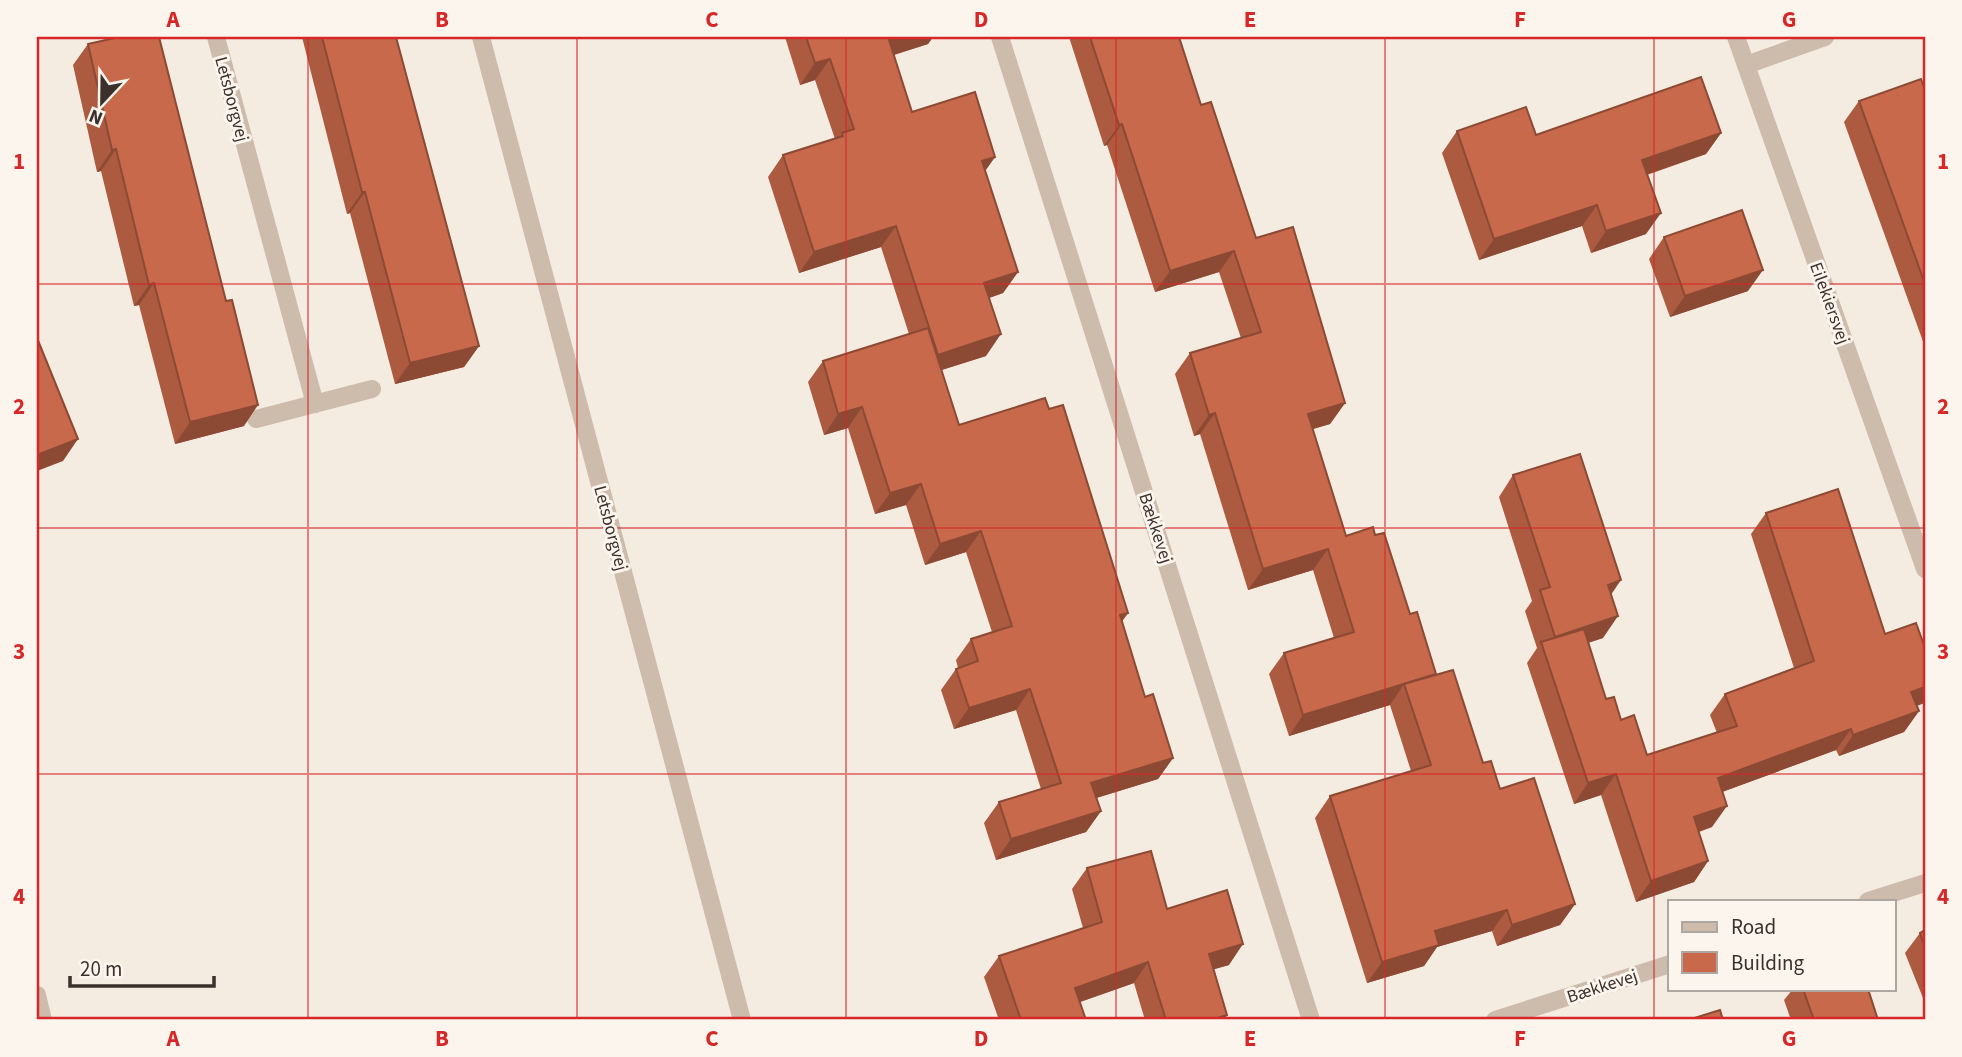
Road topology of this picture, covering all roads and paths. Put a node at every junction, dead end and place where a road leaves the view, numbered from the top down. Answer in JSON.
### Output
{"nodes":[{"id":1,"x":216,"y":37,"type":"edge"},
{"id":2,"x":481,"y":37,"type":"edge"},
{"id":3,"x":1000,"y":37,"type":"edge"},
{"id":4,"x":1736,"y":37,"type":"edge"},
{"id":5,"x":1825,"y":37,"type":"edge"},
{"id":6,"x":1746,"y":65,"type":"junction"},
{"id":7,"x":372,"y":389,"type":"dead end"},
{"id":8,"x":315,"y":404,"type":"junction"},
{"id":9,"x":256,"y":419,"type":"edge"},
{"id":10,"x":1925,"y":569,"type":"edge"},
{"id":11,"x":1925,"y":883,"type":"edge"},
{"id":12,"x":1871,"y":900,"type":"edge"},
{"id":13,"x":1668,"y":965,"type":"edge"},
{"id":14,"x":37,"y":995,"type":"edge"},
{"id":15,"x":43,"y":1020,"type":"edge"},
{"id":16,"x":742,"y":1020,"type":"edge"},
{"id":17,"x":1311,"y":1020,"type":"edge"},
{"id":18,"x":1495,"y":1020,"type":"edge"}],
"edges":[{"from":1,"to":8,"type":"street","name":"Letsborgvej"},
{"from":2,"to":16,"type":"street","name":"Letsborgvej"},
{"from":3,"to":17,"type":"street","name":"Bækkevej"},
{"from":4,"to":6,"type":"street","name":"Eilekiersvej"},
{"from":5,"to":6,"type":"street"},
{"from":6,"to":10,"type":"street","name":"Eilekiersvej"},
{"from":7,"to":8,"type":"street"},
{"from":8,"to":9,"type":"street"},
{"from":11,"to":12,"type":"street"},
{"from":13,"to":18,"type":"street","name":"Bækkevej"},
{"from":14,"to":15,"type":"street"}]}
